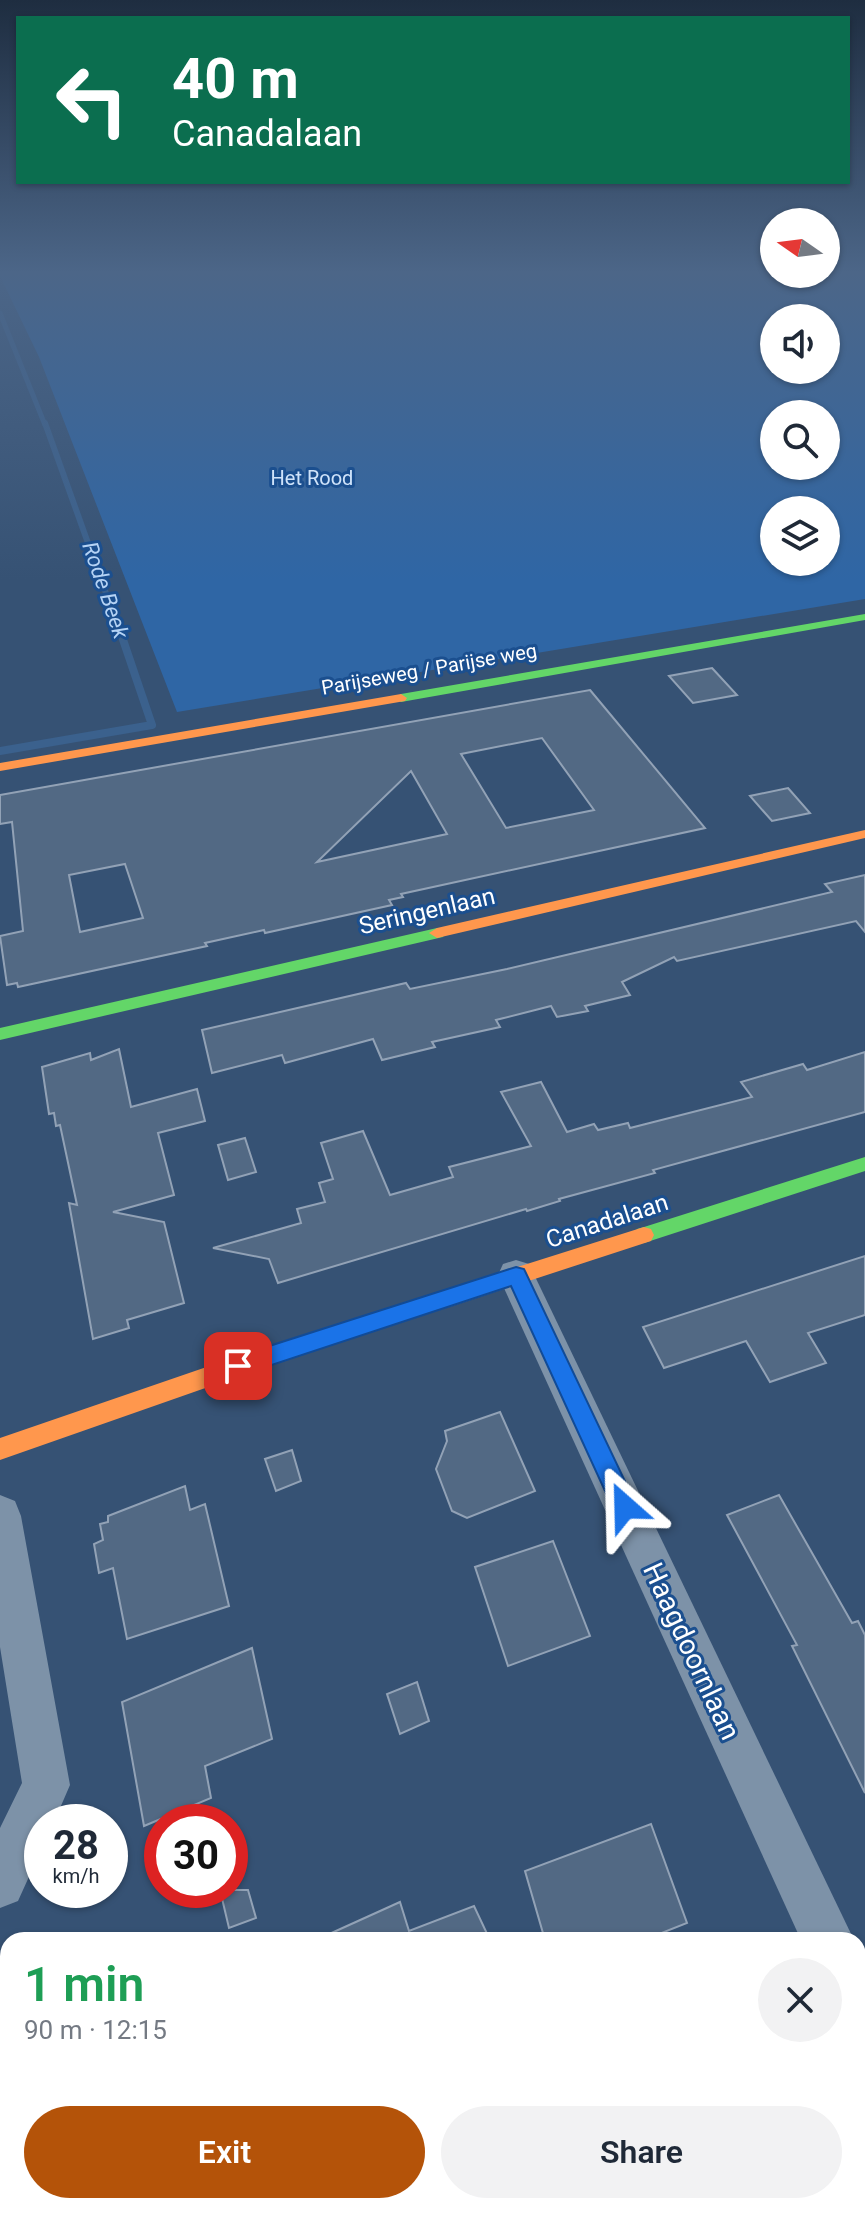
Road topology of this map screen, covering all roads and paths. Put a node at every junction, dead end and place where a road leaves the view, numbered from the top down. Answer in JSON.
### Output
{"nodes":[{"id":1,"x":865,"y":617,"type":"edge"},
{"id":2,"x":0,"y":767,"type":"edge"},
{"id":3,"x":865,"y":834,"type":"edge"},
{"id":4,"x":0,"y":1034,"type":"edge"},
{"id":5,"x":865,"y":1164,"type":"edge"},
{"id":6,"x":516,"y":1275,"type":"junction"},
{"id":7,"x":0,"y":1449,"type":"edge"},
{"id":8,"x":0,"y":1516,"type":"edge"},
{"id":9,"x":0,"y":1883,"type":"edge"},
{"id":10,"x":824,"y":1932,"type":"edge"}],
"edges":[{"from":1,"to":2,"type":"street","name":"Parijseweg / Parijse weg"},
{"from":3,"to":4,"type":"street","name":"Seringenlaan"},
{"from":5,"to":6,"type":"street","name":"Canadalaan"},
{"from":6,"to":7,"type":"street","name":"Canadalaan"},
{"from":6,"to":10,"type":"street","name":"Haagdoornlaan"},
{"from":8,"to":9,"type":"street"}]}
